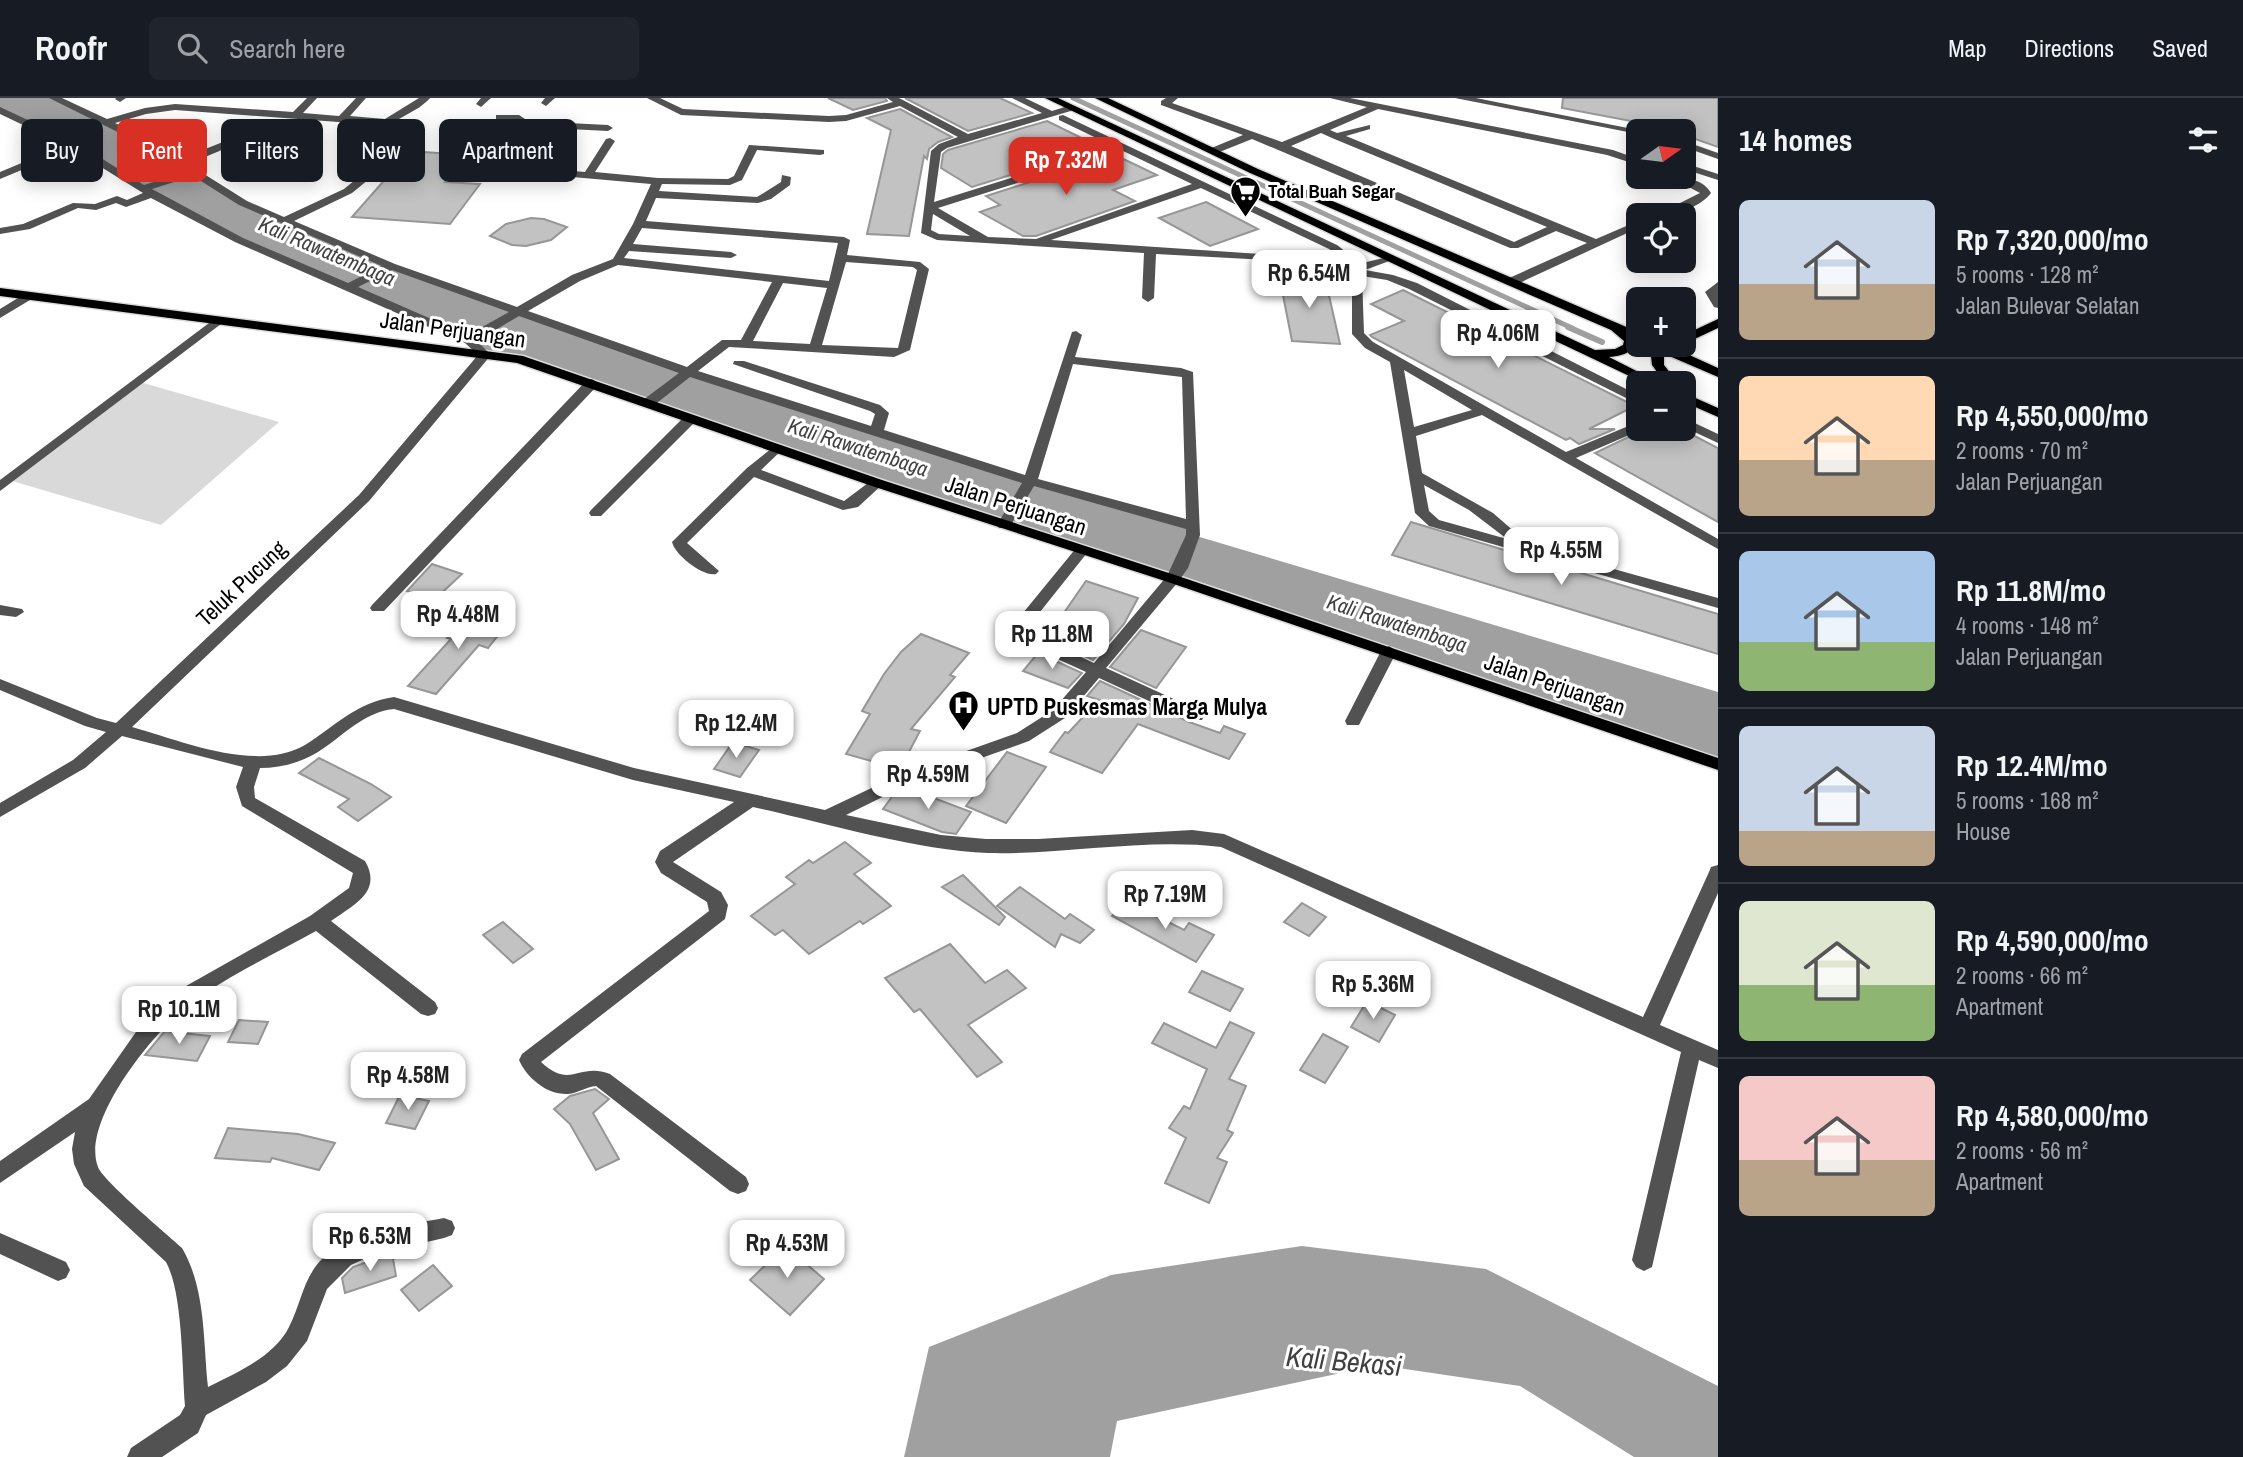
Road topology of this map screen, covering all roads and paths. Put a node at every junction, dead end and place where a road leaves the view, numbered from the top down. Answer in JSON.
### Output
{"nodes":[{"id":1,"x":54,"y":98,"type":"edge"},
{"id":2,"x":185,"y":98,"type":"edge"},
{"id":3,"x":248,"y":98,"type":"edge"},
{"id":4,"x":312,"y":98,"type":"edge"},
{"id":5,"x":361,"y":98,"type":"edge"},
{"id":6,"x":425,"y":98,"type":"edge"},
{"id":7,"x":652,"y":98,"type":"edge"},
{"id":8,"x":1017,"y":98,"type":"edge"},
{"id":9,"x":1050,"y":98,"type":"edge"},
{"id":10,"x":1100,"y":98,"type":"edge"},
{"id":11,"x":1173,"y":98,"type":"edge"},
{"id":12,"x":1335,"y":98,"type":"edge"},
{"id":13,"x":1368,"y":98,"type":"edge"},
{"id":14,"x":1460,"y":98,"type":"edge"},
{"id":15,"x":897,"y":100,"type":"edge"},
{"id":16,"x":1499,"y":105,"type":"junction"},
{"id":17,"x":1378,"y":106,"type":"junction"},
{"id":18,"x":175,"y":107,"type":"junction"},
{"id":19,"x":1071,"y":108,"type":"junction"},
{"id":20,"x":0,"y":110,"type":"edge"},
{"id":21,"x":234,"y":113,"type":"junction"},
{"id":22,"x":1440,"y":115,"type":"junction"},
{"id":23,"x":1057,"y":116,"type":"junction"},
{"id":24,"x":294,"y":117,"type":"junction"},
{"id":25,"x":500,"y":117,"type":"dead end"},
{"id":26,"x":342,"y":119,"type":"edge"},
{"id":27,"x":389,"y":119,"type":"edge"},
{"id":28,"x":522,"y":119,"type":"edge"},
{"id":29,"x":21,"y":120,"type":"edge"},
{"id":30,"x":337,"y":120,"type":"edge"},
{"id":31,"x":1490,"y":121,"type":"junction"},
{"id":32,"x":108,"y":122,"type":"junction"},
{"id":33,"x":117,"y":127,"type":"edge"},
{"id":34,"x":577,"y":127,"type":"edge"},
{"id":35,"x":1366,"y":127,"type":"dead end"},
{"id":36,"x":608,"y":128,"type":"dead end"},
{"id":37,"x":1626,"y":129,"type":"edge"},
{"id":38,"x":1322,"y":130,"type":"junction"},
{"id":39,"x":1252,"y":135,"type":"junction"},
{"id":40,"x":1336,"y":136,"type":"junction"},
{"id":41,"x":967,"y":138,"type":"junction"},
{"id":42,"x":610,"y":141,"type":"dead end"},
{"id":43,"x":1588,"y":144,"type":"junction"},
{"id":44,"x":1123,"y":146,"type":"junction"},
{"id":45,"x":1282,"y":146,"type":"junction"},
{"id":46,"x":1696,"y":148,"type":"edge"},
{"id":47,"x":1213,"y":151,"type":"junction"},
{"id":48,"x":820,"y":152,"type":"dead end"},
{"id":49,"x":1297,"y":153,"type":"junction"},
{"id":50,"x":1626,"y":154,"type":"edge"},
{"id":51,"x":1718,"y":156,"type":"edge"},
{"id":52,"x":103,"y":163,"type":"edge"},
{"id":53,"x":21,"y":167,"type":"edge"},
{"id":54,"x":1696,"y":170,"type":"edge"},
{"id":55,"x":577,"y":174,"type":"edge"},
{"id":56,"x":587,"y":175,"type":"junction"},
{"id":57,"x":0,"y":176,"type":"edge"},
{"id":58,"x":786,"y":177,"type":"dead end"},
{"id":59,"x":1718,"y":177,"type":"edge"},
{"id":60,"x":658,"y":181,"type":"junction"},
{"id":61,"x":164,"y":182,"type":"edge"},
{"id":62,"x":205,"y":182,"type":"edge"},
{"id":63,"x":359,"y":182,"type":"edge"},
{"id":64,"x":1202,"y":184,"type":"junction"},
{"id":65,"x":1696,"y":185,"type":"edge"},
{"id":66,"x":147,"y":191,"type":"junction"},
{"id":67,"x":650,"y":194,"type":"junction"},
{"id":68,"x":1691,"y":203,"type":"edge"},
{"id":69,"x":929,"y":207,"type":"junction"},
{"id":70,"x":284,"y":221,"type":"junction"},
{"id":71,"x":639,"y":224,"type":"junction"},
{"id":72,"x":1555,"y":227,"type":"junction"},
{"id":73,"x":1626,"y":229,"type":"edge"},
{"id":74,"x":0,"y":230,"type":"edge"},
{"id":75,"x":987,"y":241,"type":"junction"},
{"id":76,"x":1596,"y":243,"type":"junction"},
{"id":77,"x":1031,"y":244,"type":"junction"},
{"id":78,"x":627,"y":247,"type":"junction"},
{"id":79,"x":1150,"y":250,"type":"junction"},
{"id":80,"x":732,"y":255,"type":"dead end"},
{"id":81,"x":841,"y":258,"type":"junction"},
{"id":82,"x":1388,"y":258,"type":"junction"},
{"id":83,"x":617,"y":261,"type":"junction"},
{"id":84,"x":1339,"y":262,"type":"junction"},
{"id":85,"x":388,"y":268,"type":"junction"},
{"id":86,"x":1357,"y":270,"type":"junction"},
{"id":87,"x":778,"y":281,"type":"junction"},
{"id":88,"x":1511,"y":282,"type":"junction"},
{"id":89,"x":355,"y":285,"type":"junction"},
{"id":90,"x":834,"y":285,"type":"junction"},
{"id":91,"x":1718,"y":286,"type":"edge"},
{"id":92,"x":0,"y":292,"type":"edge"},
{"id":93,"x":26,"y":296,"type":"junction"},
{"id":94,"x":1148,"y":298,"type":"dead end"},
{"id":95,"x":1718,"y":304,"type":"edge"},
{"id":96,"x":515,"y":312,"type":"junction"},
{"id":97,"x":0,"y":314,"type":"edge"},
{"id":98,"x":217,"y":321,"type":"junction"},
{"id":99,"x":1718,"y":323,"type":"edge"},
{"id":100,"x":1612,"y":326,"type":"junction"},
{"id":101,"x":1626,"y":332,"type":"edge"},
{"id":102,"x":1076,"y":335,"type":"dead end"},
{"id":103,"x":1696,"y":335,"type":"edge"},
{"id":104,"x":469,"y":340,"type":"junction"},
{"id":105,"x":745,"y":344,"type":"junction"},
{"id":106,"x":1575,"y":347,"type":"junction"},
{"id":107,"x":815,"y":349,"type":"junction"},
{"id":108,"x":1696,"y":354,"type":"edge"},
{"id":109,"x":485,"y":355,"type":"junction"},
{"id":110,"x":1687,"y":357,"type":"edge"},
{"id":111,"x":1068,"y":360,"type":"junction"},
{"id":112,"x":1396,"y":361,"type":"junction"},
{"id":113,"x":1718,"y":363,"type":"edge"},
{"id":114,"x":739,"y":364,"type":"dead end"},
{"id":115,"x":1628,"y":371,"type":"edge"},
{"id":116,"x":1718,"y":373,"type":"edge"},
{"id":117,"x":686,"y":374,"type":"junction"},
{"id":118,"x":592,"y":383,"type":"junction"},
{"id":119,"x":1626,"y":394,"type":"edge"},
{"id":120,"x":652,"y":399,"type":"junction"},
{"id":121,"x":1696,"y":403,"type":"edge"},
{"id":122,"x":1482,"y":411,"type":"junction"},
{"id":123,"x":1718,"y":413,"type":"edge"},
{"id":124,"x":690,"y":419,"type":"junction"},
{"id":125,"x":1696,"y":428,"type":"edge"},
{"id":126,"x":877,"y":430,"type":"junction"},
{"id":127,"x":1626,"y":431,"type":"edge"},
{"id":128,"x":1407,"y":433,"type":"junction"},
{"id":129,"x":1718,"y":439,"type":"edge"},
{"id":130,"x":776,"y":449,"type":"junction"},
{"id":131,"x":1566,"y":457,"type":"junction"},
{"id":132,"x":752,"y":471,"type":"junction"},
{"id":133,"x":1415,"y":475,"type":"junction"},
{"id":134,"x":877,"y":483,"type":"junction"},
{"id":135,"x":1028,"y":485,"type":"junction"},
{"id":136,"x":0,"y":487,"type":"edge"},
{"id":137,"x":596,"y":513,"type":"dead end"},
{"id":138,"x":1007,"y":519,"type":"junction"},
{"id":139,"x":1193,"y":530,"type":"junction"},
{"id":140,"x":1718,"y":545,"type":"edge"},
{"id":141,"x":1082,"y":550,"type":"junction"},
{"id":142,"x":1527,"y":550,"type":"junction"},
{"id":143,"x":711,"y":571,"type":"dead end"},
{"id":144,"x":1177,"y":573,"type":"junction"},
{"id":145,"x":1718,"y":603,"type":"edge"},
{"id":146,"x":378,"y":608,"type":"dead end"},
{"id":147,"x":1389,"y":652,"type":"junction"},
{"id":148,"x":1096,"y":668,"type":"junction"},
{"id":149,"x":0,"y":684,"type":"edge"},
{"id":150,"x":1196,"y":716,"type":"dead end"},
{"id":151,"x":1353,"y":720,"type":"dead end"},
{"id":152,"x":119,"y":730,"type":"junction"},
{"id":153,"x":253,"y":763,"type":"junction"},
{"id":154,"x":1718,"y":764,"type":"edge"},
{"id":155,"x":750,"y":801,"type":"junction"},
{"id":156,"x":0,"y":811,"type":"edge"},
{"id":157,"x":826,"y":817,"type":"junction"},
{"id":158,"x":1718,"y":873,"type":"edge"},
{"id":159,"x":317,"y":921,"type":"junction"},
{"id":160,"x":428,"y":1008,"type":"dead end"},
{"id":161,"x":1649,"y":1027,"type":"junction"},
{"id":162,"x":1692,"y":1047,"type":"junction"},
{"id":163,"x":1718,"y":1059,"type":"edge"},
{"id":164,"x":94,"y":1106,"type":"junction"},
{"id":165,"x":0,"y":1173,"type":"edge"},
{"id":166,"x":738,"y":1184,"type":"dead end"},
{"id":167,"x":444,"y":1228,"type":"dead end"},
{"id":168,"x":0,"y":1242,"type":"edge"},
{"id":169,"x":1644,"y":1260,"type":"dead end"},
{"id":170,"x":58,"y":1270,"type":"dead end"},
{"id":171,"x":197,"y":1406,"type":"junction"},
{"id":172,"x":140,"y":1457,"type":"edge"}],
"edges":[{"from":1,"to":32,"type":"street"},
{"from":2,"to":18,"type":"street"},
{"from":3,"to":21,"type":"street"},
{"from":4,"to":24,"type":"street"},
{"from":5,"to":26,"type":"street"},
{"from":6,"to":27,"type":"street"},
{"from":7,"to":15,"type":"street"},
{"from":8,"to":23,"type":"street"},
{"from":9,"to":19,"type":"main road"},
{"from":10,"to":47,"type":"main road"},
{"from":11,"to":39,"type":"street"},
{"from":12,"to":17,"type":"street"},
{"from":13,"to":22,"type":"street"},
{"from":14,"to":16,"type":"street"},
{"from":15,"to":41,"type":"street"},
{"from":16,"to":31,"type":"street"},
{"from":16,"to":37,"type":"street"},
{"from":17,"to":22,"type":"street"},
{"from":17,"to":38,"type":"street"},
{"from":18,"to":21,"type":"street"},
{"from":18,"to":32,"type":"street"},
{"from":19,"to":23,"type":"street"},
{"from":19,"to":82,"type":"main road"},
{"from":20,"to":29,"type":"street"},
{"from":21,"to":24,"type":"street"},
{"from":22,"to":31,"type":"street"},
{"from":22,"to":43,"type":"street"},
{"from":23,"to":41,"type":"street"},
{"from":23,"to":44,"type":"street"},
{"from":24,"to":30,"type":"street"},
{"from":25,"to":28,"type":"street"},
{"from":31,"to":43,"type":"street"},
{"from":32,"to":33,"type":"street"},
{"from":34,"to":36,"type":"street"},
{"from":35,"to":40,"type":"street"},
{"from":38,"to":40,"type":"street"},
{"from":38,"to":45,"type":"street"},
{"from":39,"to":45,"type":"street"},
{"from":39,"to":47,"type":"street"},
{"from":40,"to":49,"type":"street"},
{"from":40,"to":72,"type":"street"},
{"from":41,"to":69,"type":"street"},
{"from":42,"to":56,"type":"street"},
{"from":43,"to":50,"type":"street"},
{"from":44,"to":64,"type":"street"},
{"from":44,"to":69,"type":"street"},
{"from":45,"to":49,"type":"street"},
{"from":46,"to":51,"type":"street"},
{"from":47,"to":88,"type":"main road"},
{"from":48,"to":60,"type":"street"},
{"from":49,"to":72,"type":"street"},
{"from":52,"to":66,"type":"street"},
{"from":53,"to":57,"type":"street"},
{"from":54,"to":59,"type":"street"},
{"from":55,"to":56,"type":"street"},
{"from":56,"to":60,"type":"street"},
{"from":58,"to":67,"type":"street"},
{"from":60,"to":67,"type":"street"},
{"from":61,"to":66,"type":"street"},
{"from":62,"to":70,"type":"street"},
{"from":63,"to":70,"type":"street"},
{"from":64,"to":77,"type":"street"},
{"from":64,"to":84,"type":"street"},
{"from":65,"to":68,"type":"street"},
{"from":66,"to":74,"type":"street"},
{"from":66,"to":89,"type":"street"},
{"from":67,"to":71,"type":"street"},
{"from":69,"to":75,"type":"street"},
{"from":69,"to":75,"type":"street"},
{"from":70,"to":85,"type":"street"},
{"from":71,"to":78,"type":"street"},
{"from":71,"to":81,"type":"street"},
{"from":72,"to":76,"type":"street"},
{"from":73,"to":76,"type":"street"},
{"from":75,"to":77,"type":"street"},
{"from":76,"to":88,"type":"street"},
{"from":77,"to":79,"type":"street"},
{"from":78,"to":80,"type":"street"},
{"from":78,"to":83,"type":"street"},
{"from":79,"to":84,"type":"street"},
{"from":79,"to":94,"type":"street"},
{"from":81,"to":90,"type":"street"},
{"from":81,"to":107,"type":"street"},
{"from":82,"to":86,"type":"street"},
{"from":82,"to":106,"type":"main road"},
{"from":83,"to":87,"type":"street"},
{"from":83,"to":96,"type":"street"},
{"from":84,"to":86,"type":"street"},
{"from":85,"to":89,"type":"street"},
{"from":85,"to":96,"type":"street"},
{"from":86,"to":112,"type":"street"},
{"from":86,"to":119,"type":"street"},
{"from":87,"to":90,"type":"street"},
{"from":87,"to":105,"type":"street"},
{"from":88,"to":100,"type":"main road"},
{"from":89,"to":104,"type":"street"},
{"from":90,"to":107,"type":"street"},
{"from":91,"to":95,"type":"street"},
{"from":92,"to":93,"type":"main road","name":"Jalan Perjuangan"},
{"from":93,"to":97,"type":"street"},
{"from":93,"to":98,"type":"main road","name":"Jalan Perjuangan"},
{"from":96,"to":104,"type":"street"},
{"from":96,"to":117,"type":"street"},
{"from":98,"to":109,"type":"main road","name":"Jalan Perjuangan"},
{"from":98,"to":136,"type":"street"},
{"from":99,"to":103,"type":"main road"},
{"from":100,"to":101,"type":"main road"},
{"from":100,"to":106,"type":"main road"},
{"from":102,"to":111,"type":"street"},
{"from":104,"to":109,"type":"street"},
{"from":105,"to":107,"type":"street"},
{"from":105,"to":117,"type":"street"},
{"from":106,"to":115,"type":"main road"},
{"from":108,"to":113,"type":"main road"},
{"from":109,"to":118,"type":"main road","name":"Jalan Perjuangan"},
{"from":109,"to":152,"type":"street","name":"Teluk Pucung"},
{"from":110,"to":116,"type":"main road"},
{"from":111,"to":135,"type":"street"},
{"from":111,"to":139,"type":"street"},
{"from":112,"to":122,"type":"street"},
{"from":112,"to":128,"type":"street"},
{"from":114,"to":126,"type":"street"},
{"from":117,"to":120,"type":"street"},
{"from":117,"to":126,"type":"street"},
{"from":118,"to":120,"type":"main road","name":"Jalan Perjuangan"},
{"from":118,"to":146,"type":"street"},
{"from":120,"to":124,"type":"main road","name":"Jalan Perjuangan"},
{"from":121,"to":123,"type":"main road"},
{"from":122,"to":128,"type":"street"},
{"from":122,"to":131,"type":"street"},
{"from":124,"to":130,"type":"main road","name":"Jalan Perjuangan"},
{"from":124,"to":137,"type":"street"},
{"from":125,"to":129,"type":"street"},
{"from":126,"to":135,"type":"street"},
{"from":127,"to":131,"type":"street"},
{"from":128,"to":133,"type":"street"},
{"from":130,"to":132,"type":"street"},
{"from":130,"to":134,"type":"main road","name":"Jalan Perjuangan"},
{"from":131,"to":140,"type":"street"},
{"from":132,"to":134,"type":"street"},
{"from":132,"to":143,"type":"street"},
{"from":133,"to":142,"type":"street"},
{"from":133,"to":142,"type":"street"},
{"from":134,"to":138,"type":"main road","name":"Jalan Perjuangan"},
{"from":135,"to":138,"type":"street"},
{"from":135,"to":139,"type":"street"},
{"from":138,"to":141,"type":"main road","name":"Jalan Perjuangan"},
{"from":139,"to":144,"type":"street"},
{"from":141,"to":144,"type":"main road","name":"Jalan Perjuangan"},
{"from":141,"to":148,"type":"street"},
{"from":142,"to":145,"type":"street"},
{"from":144,"to":147,"type":"main road","name":"Jalan Perjuangan"},
{"from":144,"to":148,"type":"street"},
{"from":147,"to":151,"type":"street"},
{"from":147,"to":154,"type":"main road","name":"Jalan Perjuangan"},
{"from":148,"to":150,"type":"street"},
{"from":148,"to":157,"type":"street"},
{"from":149,"to":152,"type":"street"},
{"from":152,"to":153,"type":"street"},
{"from":152,"to":156,"type":"street","name":"Teluk Pucung"},
{"from":153,"to":155,"type":"street"},
{"from":153,"to":159,"type":"street"},
{"from":155,"to":157,"type":"street"},
{"from":155,"to":166,"type":"street"},
{"from":157,"to":161,"type":"street"},
{"from":158,"to":161,"type":"street"},
{"from":159,"to":160,"type":"street"},
{"from":159,"to":164,"type":"street"},
{"from":161,"to":162,"type":"street"},
{"from":162,"to":163,"type":"street"},
{"from":162,"to":169,"type":"street"},
{"from":164,"to":165,"type":"street"},
{"from":164,"to":171,"type":"street"},
{"from":167,"to":171,"type":"street"},
{"from":168,"to":170,"type":"street"},
{"from":171,"to":172,"type":"street"}]}
